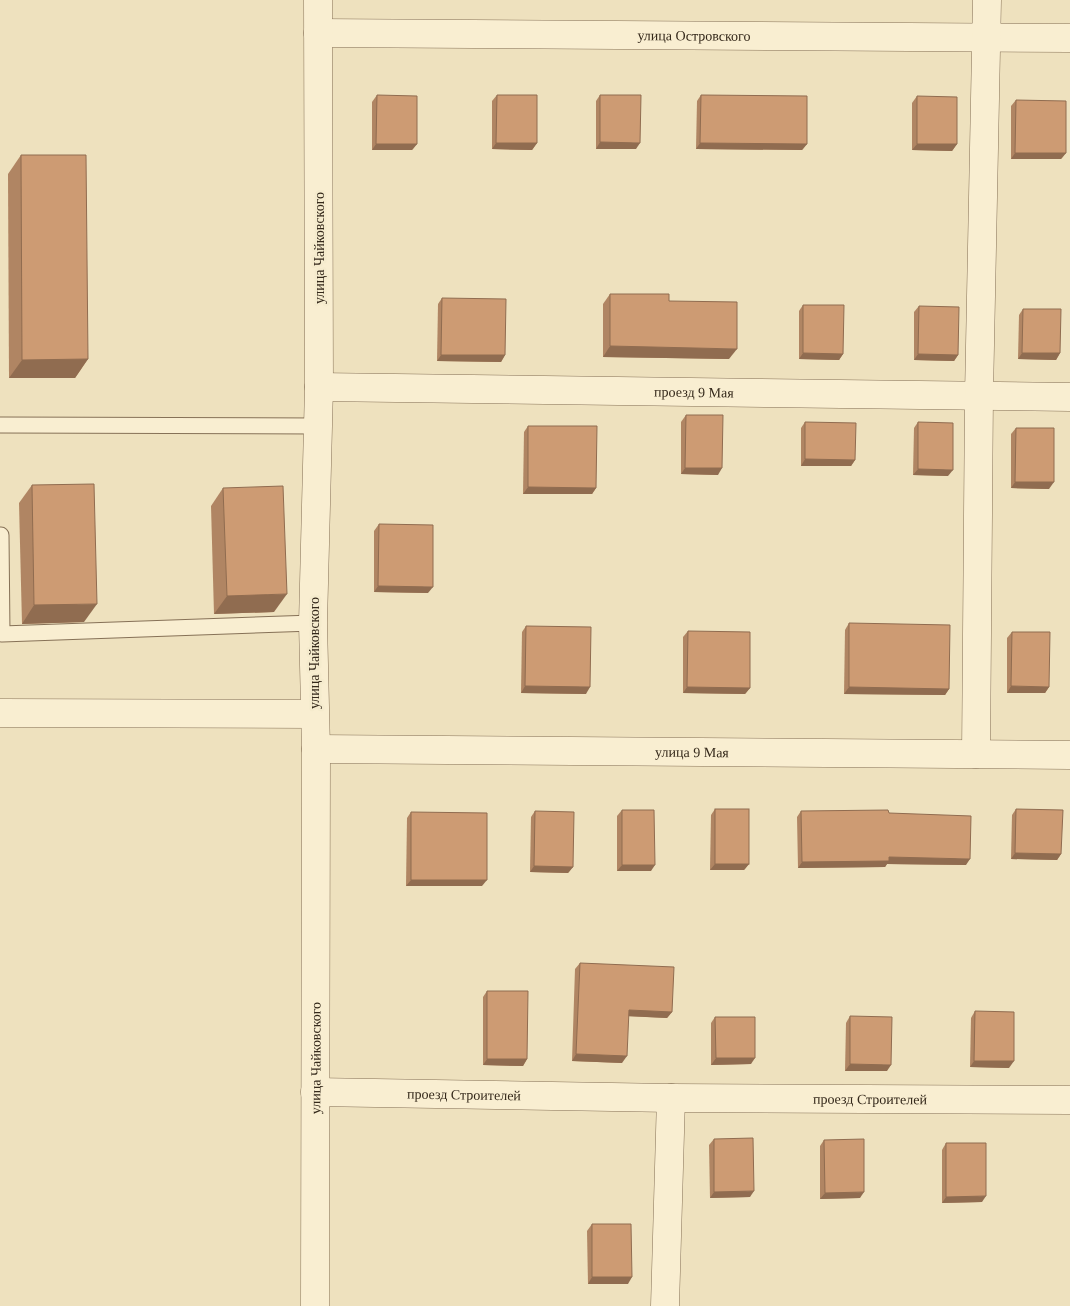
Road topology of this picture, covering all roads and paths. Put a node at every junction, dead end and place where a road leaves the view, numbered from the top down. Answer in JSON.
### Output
{"nodes":[{"id":1,"x":318,"y":0,"type":"edge"},
{"id":2,"x":987,"y":0,"type":"edge"},
{"id":3,"x":318,"y":33,"type":"junction"},
{"id":4,"x":988,"y":36,"type":"junction"},
{"id":5,"x":1070,"y":38,"type":"edge"},
{"id":6,"x":319,"y":387,"type":"junction"},
{"id":7,"x":979,"y":395,"type":"junction"},
{"id":8,"x":1070,"y":397,"type":"edge"},
{"id":9,"x":0,"y":425,"type":"edge"},
{"id":10,"x":318,"y":426,"type":"junction"},
{"id":11,"x":1,"y":535,"type":"edge"},
{"id":12,"x":313,"y":623,"type":"junction"},
{"id":13,"x":0,"y":713,"type":"edge"},
{"id":14,"x":314,"y":714,"type":"junction"},
{"id":15,"x":316,"y":749,"type":"junction"},
{"id":16,"x":976,"y":754,"type":"junction"},
{"id":17,"x":1070,"y":755,"type":"edge"},
{"id":18,"x":315,"y":1092,"type":"junction"},
{"id":19,"x":671,"y":1098,"type":"junction"},
{"id":20,"x":1070,"y":1100,"type":"edge"},
{"id":21,"x":315,"y":1306,"type":"edge"},
{"id":22,"x":665,"y":1306,"type":"edge"}],
"edges":[{"from":1,"to":3,"type":"street","name":"улица Чайковского"},
{"from":2,"to":4,"type":"street"},
{"from":3,"to":4,"type":"street","name":"улица Островского"},
{"from":3,"to":6,"type":"street","name":"улица Чайковского"},
{"from":4,"to":5,"type":"street","name":"улица Островского"},
{"from":4,"to":7,"type":"street"},
{"from":6,"to":7,"type":"street","name":"проезд 9 Мая"},
{"from":6,"to":10,"type":"street","name":"улица Чайковского"},
{"from":7,"to":8,"type":"street","name":"проезд 9 Мая"},
{"from":7,"to":16,"type":"street"},
{"from":9,"to":10,"type":"lane"},
{"from":10,"to":12,"type":"street","name":"улица Чайковского"},
{"from":11,"to":12,"type":"lane"},
{"from":12,"to":14,"type":"street","name":"улица Чайковского"},
{"from":13,"to":14,"type":"street"},
{"from":14,"to":15,"type":"street","name":"улица Чайковского"},
{"from":15,"to":16,"type":"street","name":"улица 9 Мая"},
{"from":15,"to":18,"type":"street","name":"улица Чайковского"},
{"from":16,"to":17,"type":"street","name":"улица 9 Мая"},
{"from":18,"to":19,"type":"street","name":"проезд Строителей"},
{"from":18,"to":21,"type":"street","name":"улица Чайковского"},
{"from":19,"to":20,"type":"street","name":"проезд Строителей"},
{"from":19,"to":22,"type":"street"}]}
